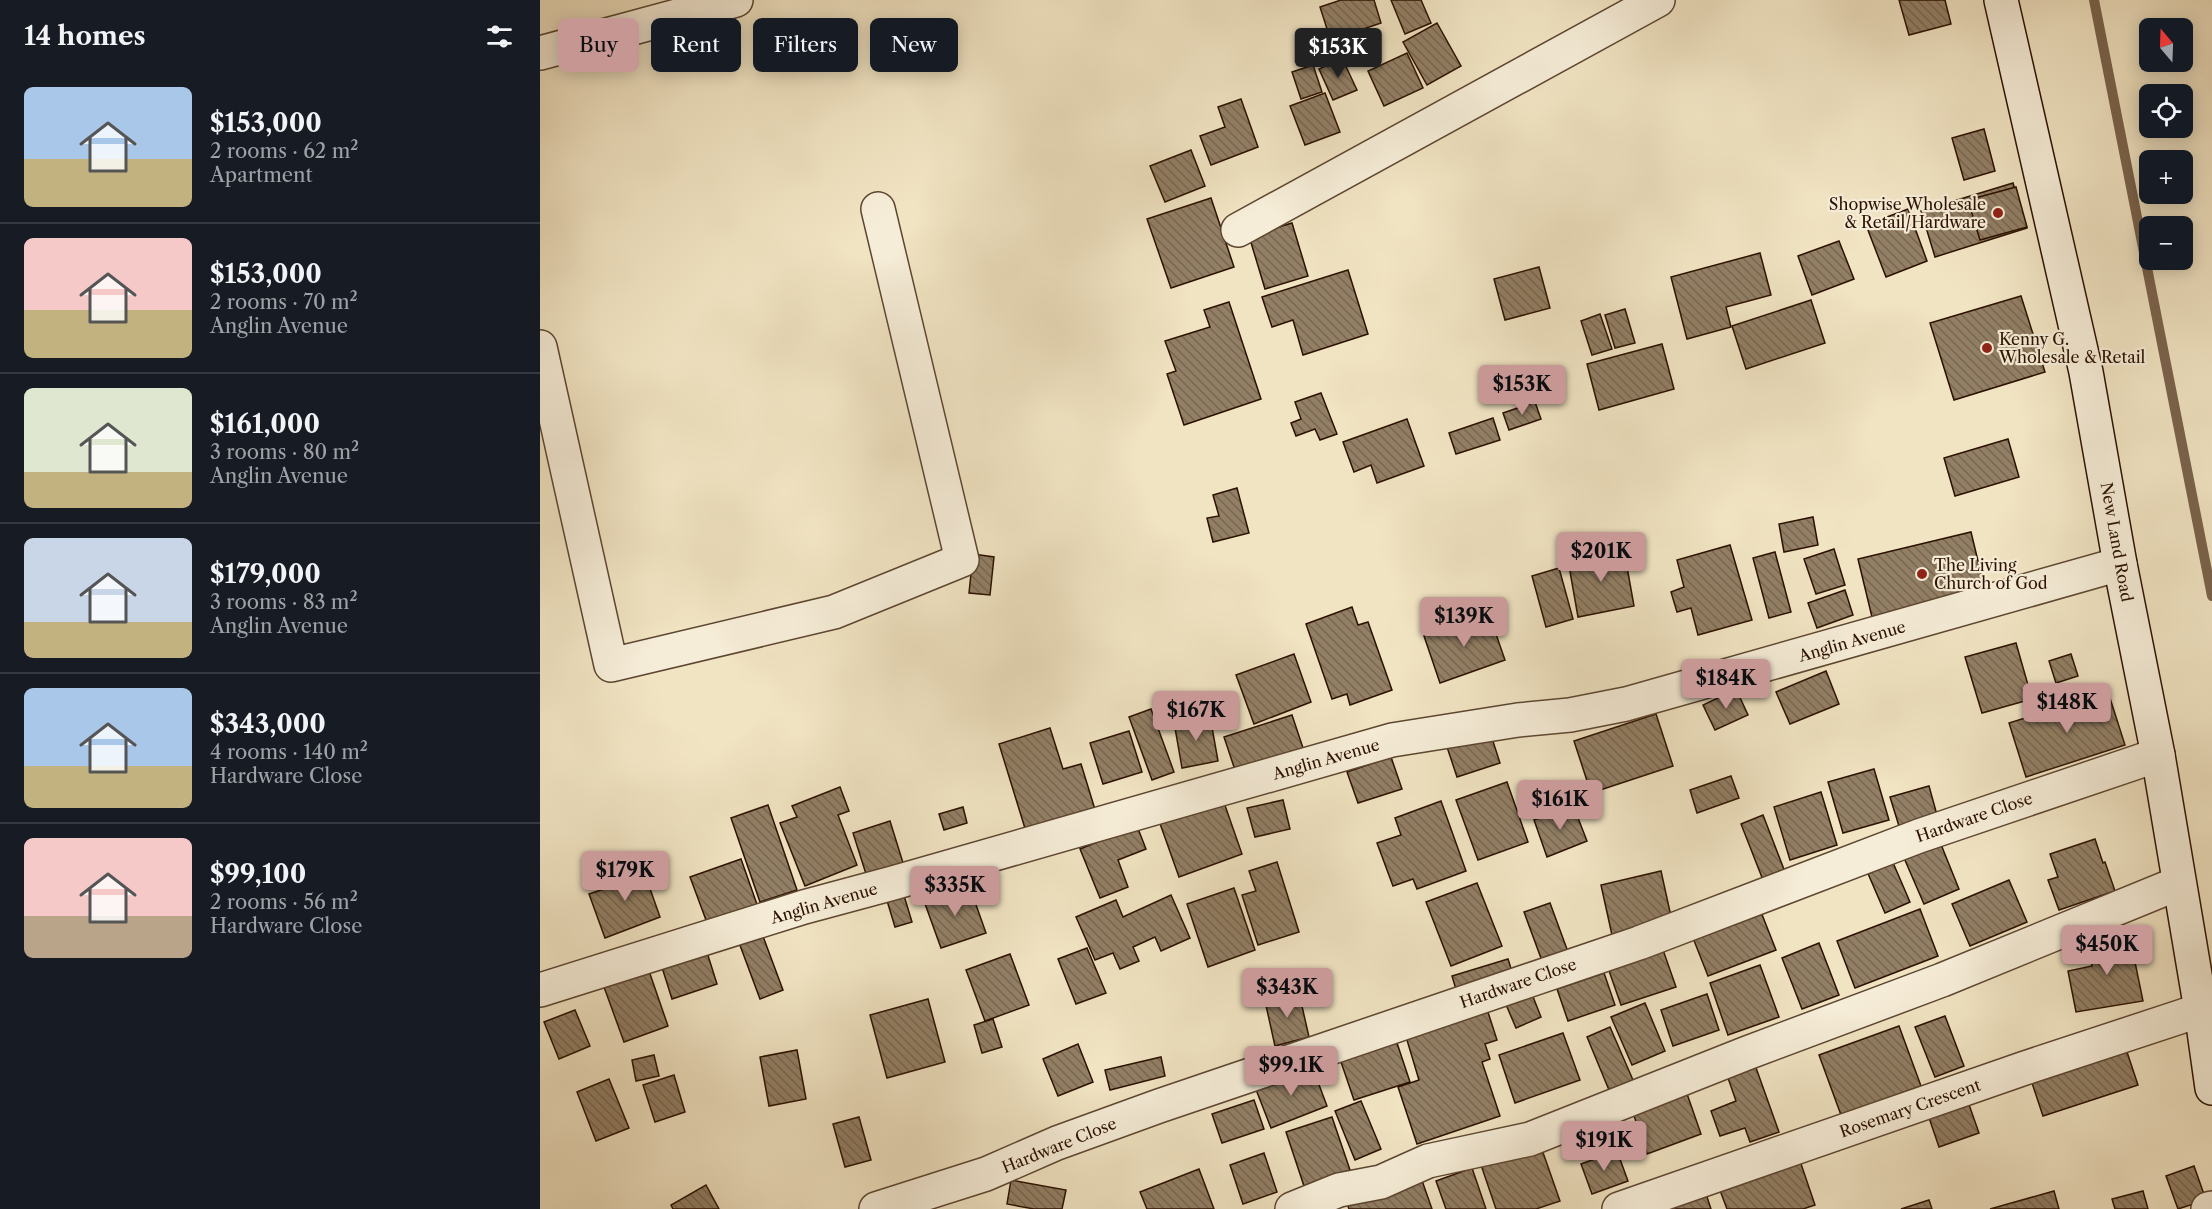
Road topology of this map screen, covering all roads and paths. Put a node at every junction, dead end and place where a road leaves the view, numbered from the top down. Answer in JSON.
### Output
{"nodes":[{"id":1,"x":736,"y":0,"type":"edge"},
{"id":2,"x":1658,"y":0,"type":"edge"},
{"id":3,"x":2001,"y":0,"type":"edge"},
{"id":4,"x":540,"y":53,"type":"edge"},
{"id":5,"x":878,"y":209,"type":"dead end"},
{"id":6,"x":1238,"y":230,"type":"dead end"},
{"id":7,"x":540,"y":347,"type":"edge"},
{"id":8,"x":2120,"y":564,"type":"junction"},
{"id":9,"x":2158,"y":755,"type":"junction"},
{"id":10,"x":2179,"y":883,"type":"junction"},
{"id":11,"x":540,"y":990,"type":"edge"},
{"id":12,"x":2201,"y":1010,"type":"junction"},
{"id":13,"x":2212,"y":1088,"type":"edge"},
{"id":14,"x":876,"y":1209,"type":"edge"},
{"id":15,"x":1292,"y":1209,"type":"edge"},
{"id":16,"x":1619,"y":1209,"type":"edge"}],
"edges":[{"from":1,"to":4,"type":"street"},
{"from":2,"to":6,"type":"street"},
{"from":3,"to":8,"type":"street","name":"New Land Road"},
{"from":5,"to":7,"type":"street"},
{"from":8,"to":9,"type":"street","name":"New Land Road"},
{"from":8,"to":11,"type":"street","name":"Anglin Avenue"},
{"from":9,"to":10,"type":"street","name":"New Land Road"},
{"from":9,"to":14,"type":"street","name":"Hardware Close"},
{"from":10,"to":12,"type":"street","name":"New Land Road"},
{"from":10,"to":15,"type":"street"},
{"from":12,"to":13,"type":"street","name":"New Land Road"},
{"from":12,"to":16,"type":"street","name":"Rosemary Crescent"}]}
